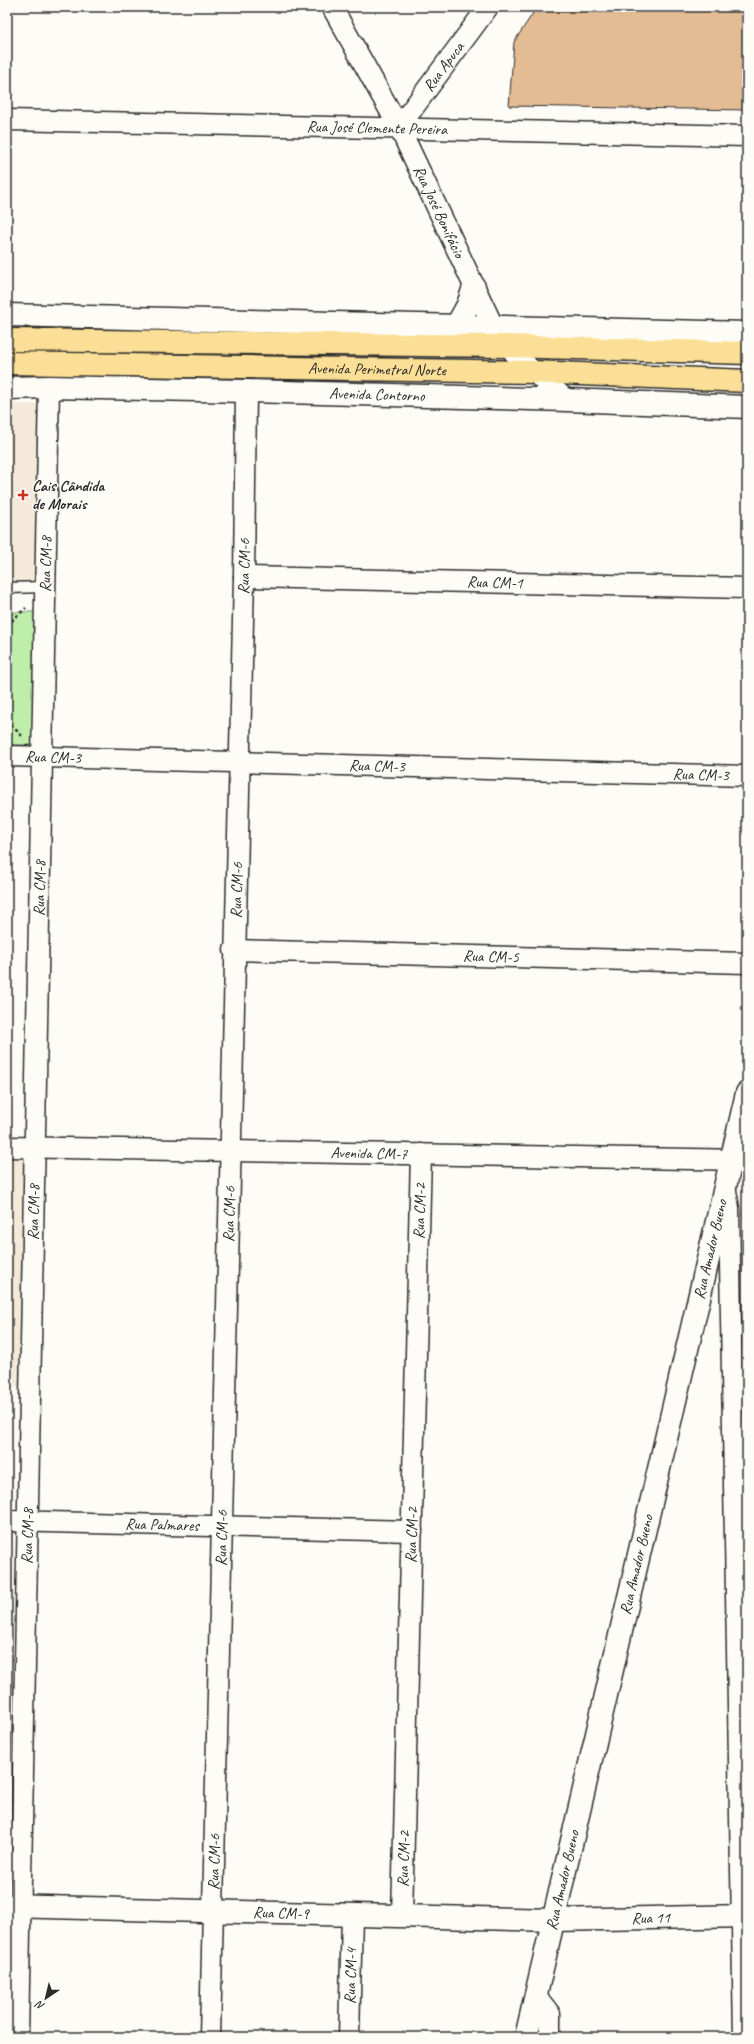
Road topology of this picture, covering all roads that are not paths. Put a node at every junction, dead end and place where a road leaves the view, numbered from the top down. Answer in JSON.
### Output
{"nodes":[{"id":1,"x":332,"y":7,"type":"edge"},
{"id":2,"x":488,"y":7,"type":"edge"},
{"id":3,"x":7,"y":120,"type":"edge"},
{"id":4,"x":399,"y":127,"type":"junction"},
{"id":5,"x":747,"y":136,"type":"edge"},
{"id":6,"x":474,"y":287,"type":"junction"},
{"id":7,"x":7,"y":315,"type":"edge"},
{"id":8,"x":457,"y":325,"type":"junction"},
{"id":9,"x":493,"y":326,"type":"junction"},
{"id":10,"x":747,"y":333,"type":"edge"},
{"id":11,"x":7,"y":340,"type":"edge"},
{"id":12,"x":506,"y":346,"type":"junction"},
{"id":13,"x":747,"y":353,"type":"edge"},
{"id":14,"x":7,"y":363,"type":"edge"},
{"id":15,"x":533,"y":372,"type":"junction"},
{"id":16,"x":747,"y":381,"type":"edge"},
{"id":17,"x":49,"y":387,"type":"junction"},
{"id":18,"x":7,"y":388,"type":"edge"},
{"id":19,"x":246,"y":391,"type":"junction"},
{"id":20,"x":567,"y":400,"type":"junction"},
{"id":21,"x":747,"y":407,"type":"edge"},
{"id":22,"x":244,"y":577,"type":"junction"},
{"id":23,"x":46,"y":587,"type":"junction"},
{"id":24,"x":7,"y":588,"type":"edge"},
{"id":25,"x":747,"y":588,"type":"edge"},
{"id":26,"x":7,"y":756,"type":"edge"},
{"id":27,"x":42,"y":757,"type":"junction"},
{"id":28,"x":238,"y":762,"type":"junction"},
{"id":29,"x":747,"y":776,"type":"edge"},
{"id":30,"x":234,"y":950,"type":"junction"},
{"id":31,"x":747,"y":963,"type":"edge"},
{"id":32,"x":747,"y":1093,"type":"edge"},
{"id":33,"x":7,"y":1147,"type":"edge"},
{"id":34,"x":35,"y":1147,"type":"junction"},
{"id":35,"x":230,"y":1151,"type":"junction"},
{"id":36,"x":421,"y":1154,"type":"junction"},
{"id":37,"x":739,"y":1160,"type":"edge"},
{"id":38,"x":726,"y":1186,"type":"junction"},
{"id":39,"x":7,"y":1520,"type":"edge"},
{"id":40,"x":28,"y":1521,"type":"junction"},
{"id":41,"x":221,"y":1526,"type":"junction"},
{"id":42,"x":412,"y":1531,"type":"junction"},
{"id":43,"x":14,"y":1907,"type":"edge"},
{"id":44,"x":213,"y":1912,"type":"junction"},
{"id":45,"x":352,"y":1915,"type":"junction"},
{"id":46,"x":402,"y":1916,"type":"junction"},
{"id":47,"x":745,"y":1916,"type":"edge"},
{"id":48,"x":554,"y":1920,"type":"junction"},
{"id":49,"x":536,"y":1996,"type":"junction"},
{"id":50,"x":18,"y":2037,"type":"edge"},
{"id":51,"x":210,"y":2037,"type":"edge"},
{"id":52,"x":349,"y":2037,"type":"edge"},
{"id":53,"x":526,"y":2037,"type":"edge"},
{"id":54,"x":550,"y":2037,"type":"edge"},
{"id":55,"x":744,"y":2037,"type":"edge"}],
"edges":[{"from":1,"to":4,"type":"street","name":"Rua José Bonifácio"},
{"from":2,"to":4,"type":"street","name":"Rua Apuca"},
{"from":3,"to":4,"type":"street","name":"Rua José Clemente Pereira"},
{"from":4,"to":5,"type":"street","name":"Rua José Clemente Pereira"},
{"from":4,"to":6,"type":"street","name":"Rua José Bonifácio"},
{"from":6,"to":8,"type":"street"},
{"from":6,"to":9,"type":"street","name":"Rua José Bonifácio"},
{"from":7,"to":8,"type":"street"},
{"from":8,"to":9,"type":"street"},
{"from":9,"to":10,"type":"street"},
{"from":9,"to":12,"type":"street","name":"Rua José Bonifácio"},
{"from":11,"to":12,"type":"highway","name":"Avenida Perimetral Norte"},
{"from":12,"to":13,"type":"highway","name":"Avenida Perimetral Norte"},
{"from":12,"to":15,"type":"street","name":"Rua José Bonifácio"},
{"from":14,"to":15,"type":"highway","name":"Avenida Perimetral Norte"},
{"from":15,"to":16,"type":"highway","name":"Avenida Perimetral Norte"},
{"from":15,"to":20,"type":"street","name":"Rua José Bonifácio"},
{"from":17,"to":18,"type":"street","name":"Avenida Contorno"},
{"from":17,"to":19,"type":"street","name":"Avenida Contorno"},
{"from":17,"to":23,"type":"street","name":"Rua CM-8"},
{"from":19,"to":20,"type":"street","name":"Avenida Contorno"},
{"from":19,"to":22,"type":"street","name":"Rua CM-6"},
{"from":20,"to":21,"type":"street","name":"Avenida Contorno"},
{"from":22,"to":25,"type":"street","name":"Rua CM-1"},
{"from":22,"to":28,"type":"street","name":"Rua CM-6"},
{"from":23,"to":24,"type":"lane"},
{"from":23,"to":27,"type":"street","name":"Rua CM-8"},
{"from":26,"to":27,"type":"street","name":"Rua CM-3"},
{"from":27,"to":28,"type":"street","name":"Rua CM-3"},
{"from":27,"to":34,"type":"street","name":"Rua CM-8"},
{"from":28,"to":29,"type":"street","name":"Rua CM-3"},
{"from":28,"to":30,"type":"street","name":"Rua CM-6"},
{"from":30,"to":31,"type":"street","name":"Rua CM-5"},
{"from":30,"to":35,"type":"street","name":"Rua CM-6"},
{"from":32,"to":37,"type":"street","name":"Rua Amador Bueno"},
{"from":33,"to":34,"type":"street","name":"Avenida CM-7"},
{"from":34,"to":35,"type":"street","name":"Avenida CM-7"},
{"from":34,"to":40,"type":"street","name":"Rua CM-8"},
{"from":35,"to":36,"type":"street","name":"Avenida CM-7"},
{"from":35,"to":41,"type":"street","name":"Rua CM-6"},
{"from":36,"to":37,"type":"street","name":"Avenida CM-7"},
{"from":36,"to":42,"type":"street","name":"Rua CM-2"},
{"from":37,"to":38,"type":"street","name":"Rua Amador Bueno"},
{"from":38,"to":47,"type":"street"},
{"from":38,"to":48,"type":"street","name":"Rua Amador Bueno"},
{"from":39,"to":40,"type":"street","name":"Rua Palmares"},
{"from":40,"to":41,"type":"street","name":"Rua Palmares"},
{"from":40,"to":43,"type":"street","name":"Rua CM-8"},
{"from":41,"to":42,"type":"street","name":"Rua Palmares"},
{"from":41,"to":44,"type":"street","name":"Rua CM-6"},
{"from":42,"to":46,"type":"street","name":"Rua CM-2"},
{"from":43,"to":44,"type":"street","name":"Rua CM-9"},
{"from":43,"to":50,"type":"street","name":"Rua CM-8"},
{"from":44,"to":45,"type":"street","name":"Rua CM-9"},
{"from":44,"to":51,"type":"street","name":"Rua CM-6"},
{"from":45,"to":46,"type":"street","name":"Rua CM-9"},
{"from":45,"to":52,"type":"street","name":"Rua CM-4"},
{"from":46,"to":48,"type":"street","name":"Rua CM-9"},
{"from":47,"to":48,"type":"street","name":"Rua 11"},
{"from":47,"to":55,"type":"street"},
{"from":48,"to":49,"type":"street","name":"Rua Amador Bueno"},
{"from":49,"to":53,"type":"street","name":"Rua Amador Bueno"},
{"from":49,"to":54,"type":"street"}]}
